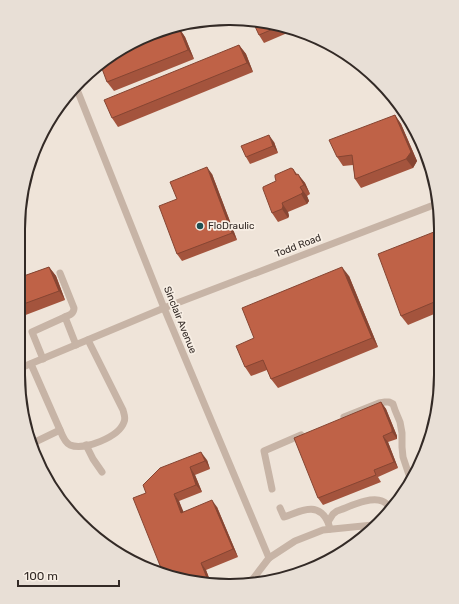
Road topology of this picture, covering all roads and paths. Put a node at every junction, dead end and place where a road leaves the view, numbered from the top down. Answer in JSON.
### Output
{"nodes":[{"id":1,"x":78,"y":93,"type":"edge"},
{"id":2,"x":432,"y":206,"type":"edge"},
{"id":3,"x":60,"y":273,"type":"dead end"},
{"id":4,"x":164,"y":308,"type":"junction"},
{"id":5,"x":65,"y":317,"type":"junction"},
{"id":6,"x":88,"y":340,"type":"junction"},
{"id":7,"x":76,"y":345,"type":"junction"},
{"id":8,"x":42,"y":360,"type":"junction"},
{"id":9,"x":31,"y":364,"type":"junction"},
{"id":10,"x":25,"y":366,"type":"edge"},
{"id":11,"x":336,"y":421,"type":"edge"},
{"id":12,"x":60,"y":430,"type":"junction"},
{"id":13,"x":307,"y":433,"type":"edge"},
{"id":14,"x":37,"y":441,"type":"edge"},
{"id":15,"x":86,"y":445,"type":"junction"},
{"id":16,"x":102,"y":472,"type":"dead end"},
{"id":17,"x":409,"y":474,"type":"edge"},
{"id":18,"x":272,"y":489,"type":"dead end"},
{"id":19,"x":387,"y":505,"type":"edge"},
{"id":20,"x":280,"y":508,"type":"dead end"},
{"id":21,"x":367,"y":525,"type":"edge"},
{"id":22,"x":329,"y":526,"type":"junction"},
{"id":23,"x":269,"y":558,"type":"junction"},
{"id":24,"x":253,"y":577,"type":"edge"}],
"edges":[{"from":1,"to":4,"type":"street","name":"Sinclair Avenue"},
{"from":2,"to":4,"type":"street","name":"Todd Road"},
{"from":3,"to":5,"type":"street"},
{"from":4,"to":6,"type":"street","name":"Todd Road"},
{"from":4,"to":23,"type":"street","name":"Sinclair Avenue"},
{"from":5,"to":7,"type":"street"},
{"from":5,"to":8,"type":"street"},
{"from":6,"to":7,"type":"street","name":"Todd Road"},
{"from":6,"to":15,"type":"street"},
{"from":7,"to":8,"type":"street","name":"Todd Road"},
{"from":8,"to":9,"type":"street","name":"Todd Road"},
{"from":9,"to":10,"type":"street","name":"Todd Road"},
{"from":9,"to":12,"type":"street"},
{"from":11,"to":17,"type":"street"},
{"from":12,"to":14,"type":"street"},
{"from":12,"to":15,"type":"street"},
{"from":13,"to":18,"type":"street"},
{"from":15,"to":16,"type":"street"},
{"from":19,"to":22,"type":"street"},
{"from":20,"to":22,"type":"street"},
{"from":21,"to":22,"type":"street"},
{"from":22,"to":23,"type":"street"},
{"from":23,"to":24,"type":"street"}]}
